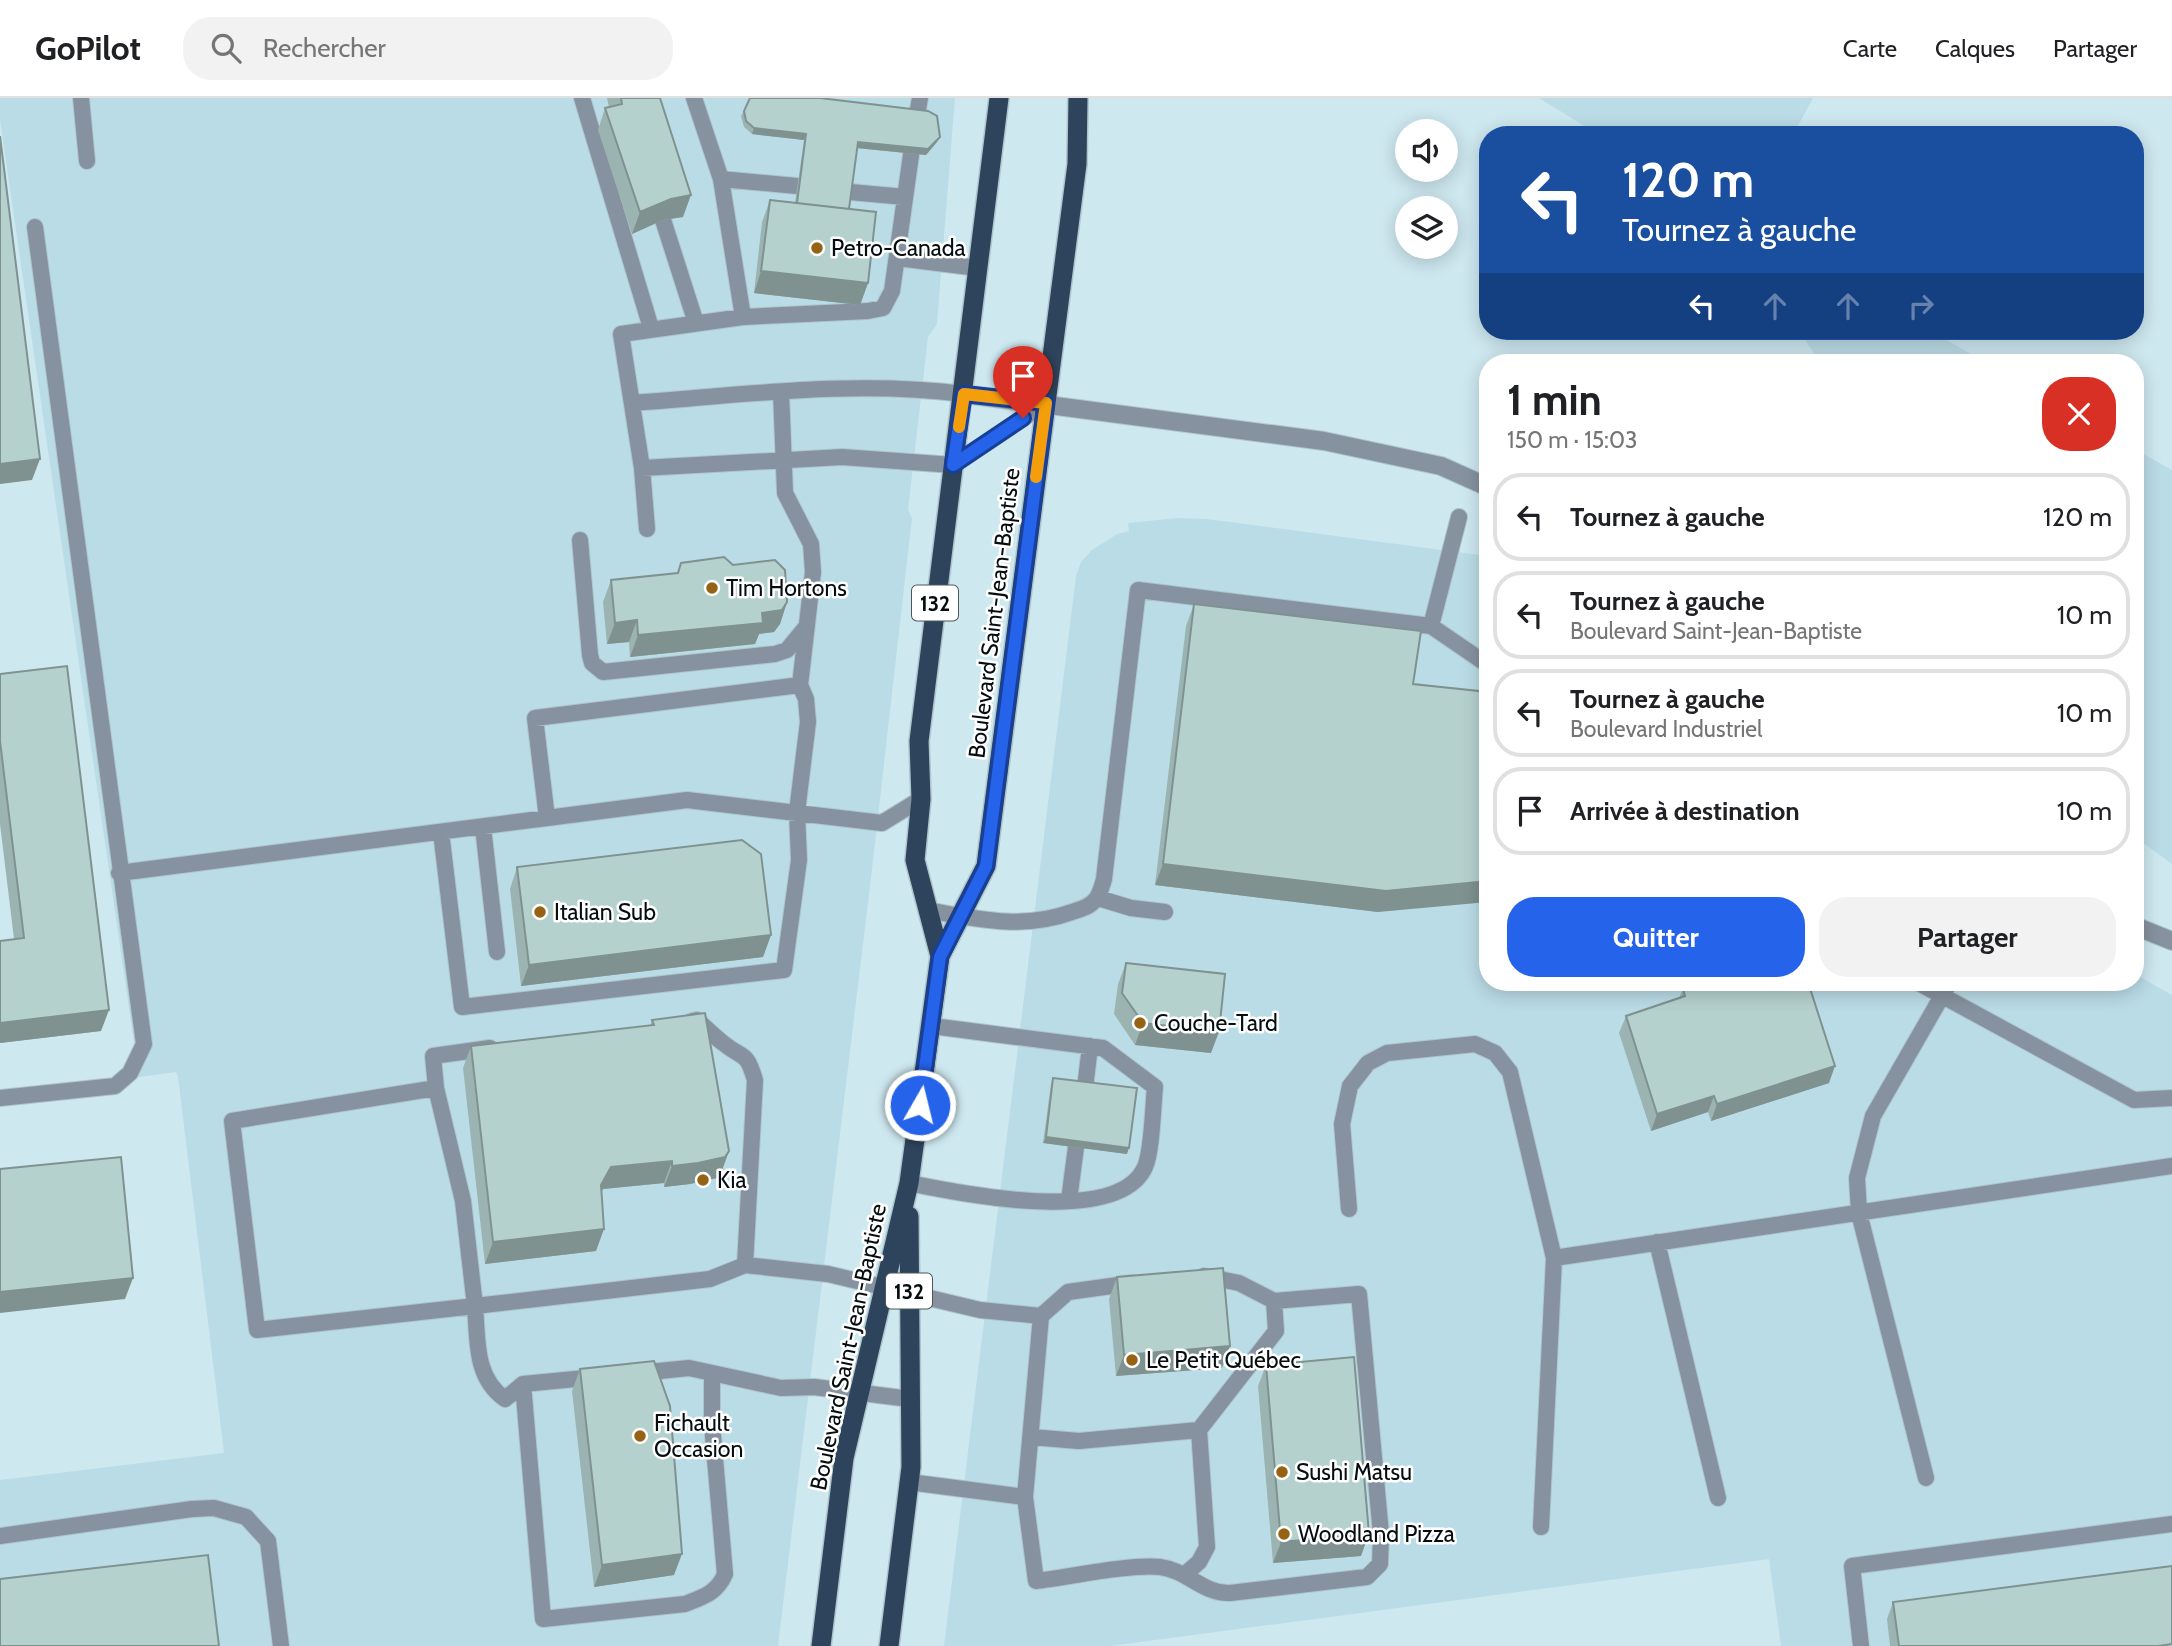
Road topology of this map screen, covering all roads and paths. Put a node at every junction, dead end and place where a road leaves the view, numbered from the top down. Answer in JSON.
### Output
{"nodes":[{"id":1,"x":81,"y":98,"type":"edge"},
{"id":2,"x":582,"y":98,"type":"edge"},
{"id":3,"x":694,"y":98,"type":"edge"},
{"id":4,"x":920,"y":98,"type":"edge"},
{"id":5,"x":999,"y":98,"type":"edge"},
{"id":6,"x":1077,"y":98,"type":"edge"},
{"id":7,"x":917,"y":115,"type":"edge"},
{"id":8,"x":911,"y":155,"type":"edge"},
{"id":9,"x":87,"y":161,"type":"dead end"},
{"id":10,"x":722,"y":179,"type":"junction"},
{"id":11,"x":797,"y":186,"type":"edge"},
{"id":12,"x":850,"y":192,"type":"edge"},
{"id":13,"x":905,"y":197,"type":"junction"},
{"id":14,"x":663,"y":220,"type":"edge"},
{"id":15,"x":35,"y":227,"type":"dead end"},
{"id":16,"x":897,"y":258,"type":"junction"},
{"id":17,"x":978,"y":268,"type":"junction"},
{"id":18,"x":743,"y":317,"type":"junction"},
{"id":19,"x":696,"y":323,"type":"junction"},
{"id":20,"x":651,"y":328,"type":"junction"},
{"id":21,"x":781,"y":392,"type":"junction"},
{"id":22,"x":964,"y":394,"type":"junction"},
{"id":23,"x":632,"y":403,"type":"junction"},
{"id":24,"x":1046,"y":403,"type":"junction"},
{"id":25,"x":782,"y":460,"type":"junction"},
{"id":26,"x":953,"y":465,"type":"junction"},
{"id":27,"x":642,"y":468,"type":"junction"},
{"id":28,"x":1479,"y":483,"type":"edge"},
{"id":29,"x":1459,"y":517,"type":"dead end"},
{"id":30,"x":647,"y":529,"type":"dead end"},
{"id":31,"x":580,"y":540,"type":"dead end"},
{"id":32,"x":807,"y":625,"type":"junction"},
{"id":33,"x":1430,"y":626,"type":"junction"},
{"id":34,"x":1479,"y":659,"type":"edge"},
{"id":35,"x":800,"y":685,"type":"junction"},
{"id":36,"x":921,"y":799,"type":"junction"},
{"id":37,"x":797,"y":812,"type":"junction"},
{"id":38,"x":547,"y":818,"type":"junction"},
{"id":39,"x":483,"y":827,"type":"junction"},
{"id":40,"x":441,"y":832,"type":"junction"},
{"id":41,"x":119,"y":873,"type":"junction"},
{"id":42,"x":1098,"y":898,"type":"junction"},
{"id":43,"x":927,"y":910,"type":"junction"},
{"id":44,"x":1165,"y":912,"type":"dead end"},
{"id":45,"x":960,"y":916,"type":"junction"},
{"id":46,"x":2144,"y":930,"type":"edge"},
{"id":47,"x":2172,"y":941,"type":"edge"},
{"id":48,"x":497,"y":952,"type":"dead end"},
{"id":49,"x":940,"y":957,"type":"junction"},
{"id":50,"x":1945,"y":991,"type":"edge"},
{"id":51,"x":1949,"y":991,"type":"edge"},
{"id":52,"x":671,"y":1024,"type":"edge"},
{"id":53,"x":932,"y":1026,"type":"junction"},
{"id":54,"x":512,"y":1045,"type":"edge"},
{"id":55,"x":1090,"y":1046,"type":"junction"},
{"id":56,"x":436,"y":1088,"type":"junction"},
{"id":57,"x":1084,"y":1088,"type":"edge"},
{"id":58,"x":0,"y":1098,"type":"edge"},
{"id":59,"x":2172,"y":1098,"type":"edge"},
{"id":60,"x":1076,"y":1147,"type":"edge"},
{"id":61,"x":2172,"y":1166,"type":"edge"},
{"id":62,"x":909,"y":1183,"type":"junction"},
{"id":63,"x":1069,"y":1200,"type":"junction"},
{"id":64,"x":1349,"y":1209,"type":"dead end"},
{"id":65,"x":1859,"y":1213,"type":"junction"},
{"id":66,"x":1657,"y":1242,"type":"junction"},
{"id":67,"x":1554,"y":1258,"type":"junction"},
{"id":68,"x":745,"y":1265,"type":"junction"},
{"id":69,"x":1187,"y":1277,"type":"edge"},
{"id":70,"x":1147,"y":1281,"type":"edge"},
{"id":71,"x":884,"y":1285,"type":"junction"},
{"id":72,"x":909,"y":1292,"type":"junction"},
{"id":73,"x":1273,"y":1301,"type":"junction"},
{"id":74,"x":475,"y":1306,"type":"junction"},
{"id":75,"x":1041,"y":1316,"type":"junction"},
{"id":76,"x":712,"y":1375,"type":"junction"},
{"id":77,"x":523,"y":1384,"type":"junction"},
{"id":78,"x":859,"y":1392,"type":"junction"},
{"id":79,"x":910,"y":1399,"type":"junction"},
{"id":80,"x":1199,"y":1430,"type":"junction"},
{"id":81,"x":1031,"y":1437,"type":"junction"},
{"id":82,"x":1926,"y":1478,"type":"dead end"},
{"id":83,"x":909,"y":1482,"type":"junction"},
{"id":84,"x":1025,"y":1497,"type":"junction"},
{"id":85,"x":1718,"y":1498,"type":"dead end"},
{"id":86,"x":2172,"y":1524,"type":"edge"},
{"id":87,"x":1541,"y":1527,"type":"dead end"},
{"id":88,"x":0,"y":1536,"type":"edge"},
{"id":89,"x":1184,"y":1575,"type":"junction"},
{"id":90,"x":281,"y":1646,"type":"edge"},
{"id":91,"x":821,"y":1646,"type":"edge"},
{"id":92,"x":889,"y":1646,"type":"edge"},
{"id":93,"x":1861,"y":1646,"type":"edge"}],
"edges":[{"from":1,"to":9,"type":"lane"},
{"from":2,"to":20,"type":"lane"},
{"from":3,"to":10,"type":"lane"},
{"from":4,"to":7,"type":"lane"},
{"from":5,"to":17,"type":"highway","name":"Boulevard Saint-Jean-Baptiste","number":"132"},
{"from":6,"to":24,"type":"highway","name":"Boulevard Saint-Jean-Baptiste","number":"132"},
{"from":8,"to":13,"type":"lane"},
{"from":10,"to":11,"type":"lane"},
{"from":10,"to":18,"type":"lane"},
{"from":12,"to":13,"type":"lane"},
{"from":13,"to":16,"type":"lane"},
{"from":14,"to":19,"type":"lane"},
{"from":15,"to":41,"type":"lane"},
{"from":16,"to":17,"type":"lane"},
{"from":16,"to":18,"type":"lane"},
{"from":17,"to":22,"type":"highway","name":"Boulevard Saint-Jean-Baptiste","number":"132"},
{"from":18,"to":19,"type":"lane"},
{"from":19,"to":20,"type":"lane"},
{"from":20,"to":23,"type":"lane"},
{"from":21,"to":22,"type":"lane"},
{"from":21,"to":23,"type":"lane"},
{"from":21,"to":25,"type":"lane"},
{"from":22,"to":24,"type":"street"},
{"from":22,"to":26,"type":"highway","name":"Boulevard Saint-Jean-Baptiste","number":"132"},
{"from":23,"to":27,"type":"lane"},
{"from":24,"to":26,"type":"lane"},
{"from":24,"to":28,"type":"street"},
{"from":24,"to":45,"type":"highway","name":"Boulevard Saint-Jean-Baptiste","number":"132"},
{"from":25,"to":26,"type":"lane"},
{"from":25,"to":27,"type":"lane"},
{"from":25,"to":32,"type":"lane"},
{"from":26,"to":36,"type":"highway","name":"Boulevard Saint-Jean-Baptiste","number":"132"},
{"from":27,"to":30,"type":"lane"},
{"from":29,"to":33,"type":"lane"},
{"from":31,"to":32,"type":"lane"},
{"from":32,"to":35,"type":"lane"},
{"from":33,"to":34,"type":"lane"},
{"from":33,"to":42,"type":"lane"},
{"from":35,"to":37,"type":"lane"},
{"from":35,"to":38,"type":"lane"},
{"from":36,"to":37,"type":"lane"},
{"from":36,"to":43,"type":"highway","name":"Boulevard Saint-Jean-Baptiste","number":"132"},
{"from":37,"to":38,"type":"lane"},
{"from":37,"to":40,"type":"lane"},
{"from":38,"to":39,"type":"lane"},
{"from":39,"to":40,"type":"lane"},
{"from":39,"to":48,"type":"lane"},
{"from":40,"to":41,"type":"lane"},
{"from":41,"to":58,"type":"lane"},
{"from":42,"to":44,"type":"lane"},
{"from":42,"to":45,"type":"lane"},
{"from":43,"to":45,"type":"lane"},
{"from":43,"to":49,"type":"highway","name":"Boulevard Saint-Jean-Baptiste","number":"132"},
{"from":45,"to":49,"type":"highway","name":"Boulevard Saint-Jean-Baptiste","number":"132"},
{"from":46,"to":47,"type":"street"},
{"from":49,"to":53,"type":"highway","name":"Boulevard Saint-Jean-Baptiste","number":"132"},
{"from":50,"to":65,"type":"lane"},
{"from":51,"to":59,"type":"lane"},
{"from":52,"to":68,"type":"lane"},
{"from":53,"to":55,"type":"lane"},
{"from":53,"to":62,"type":"highway","name":"Boulevard Saint-Jean-Baptiste","number":"132"},
{"from":54,"to":56,"type":"lane"},
{"from":55,"to":57,"type":"lane"},
{"from":55,"to":63,"type":"lane"},
{"from":56,"to":74,"type":"lane"},
{"from":56,"to":74,"type":"lane"},
{"from":60,"to":63,"type":"lane"},
{"from":61,"to":65,"type":"lane"},
{"from":62,"to":63,"type":"lane"},
{"from":62,"to":71,"type":"highway","name":"Boulevard Saint-Jean-Baptiste","number":"132"},
{"from":62,"to":72,"type":"highway","name":"Boulevard Saint-Jean-Baptiste","number":"132"},
{"from":64,"to":67,"type":"lane"},
{"from":65,"to":66,"type":"lane"},
{"from":65,"to":82,"type":"lane"},
{"from":66,"to":67,"type":"lane"},
{"from":66,"to":85,"type":"lane"},
{"from":67,"to":87,"type":"lane"},
{"from":68,"to":71,"type":"lane"},
{"from":68,"to":74,"type":"lane"},
{"from":69,"to":73,"type":"lane"},
{"from":70,"to":75,"type":"lane"},
{"from":71,"to":72,"type":"lane"},
{"from":71,"to":78,"type":"highway","name":"Boulevard Saint-Jean-Baptiste","number":"132"},
{"from":72,"to":75,"type":"lane"},
{"from":72,"to":79,"type":"highway","name":"Boulevard Saint-Jean-Baptiste","number":"132"},
{"from":73,"to":80,"type":"lane"},
{"from":73,"to":89,"type":"lane"},
{"from":74,"to":77,"type":"lane"},
{"from":75,"to":81,"type":"lane"},
{"from":76,"to":77,"type":"lane"},
{"from":76,"to":77,"type":"lane"},
{"from":76,"to":78,"type":"lane"},
{"from":78,"to":79,"type":"lane"},
{"from":78,"to":91,"type":"highway","name":"Boulevard Saint-Jean-Baptiste","number":"132"},
{"from":79,"to":83,"type":"highway","name":"Boulevard Saint-Jean-Baptiste","number":"132"},
{"from":80,"to":81,"type":"lane"},
{"from":80,"to":89,"type":"lane"},
{"from":81,"to":84,"type":"lane"},
{"from":83,"to":84,"type":"lane"},
{"from":83,"to":92,"type":"highway","name":"Boulevard Saint-Jean-Baptiste","number":"132"},
{"from":84,"to":89,"type":"lane"},
{"from":86,"to":93,"type":"lane"},
{"from":88,"to":90,"type":"lane"}]}
